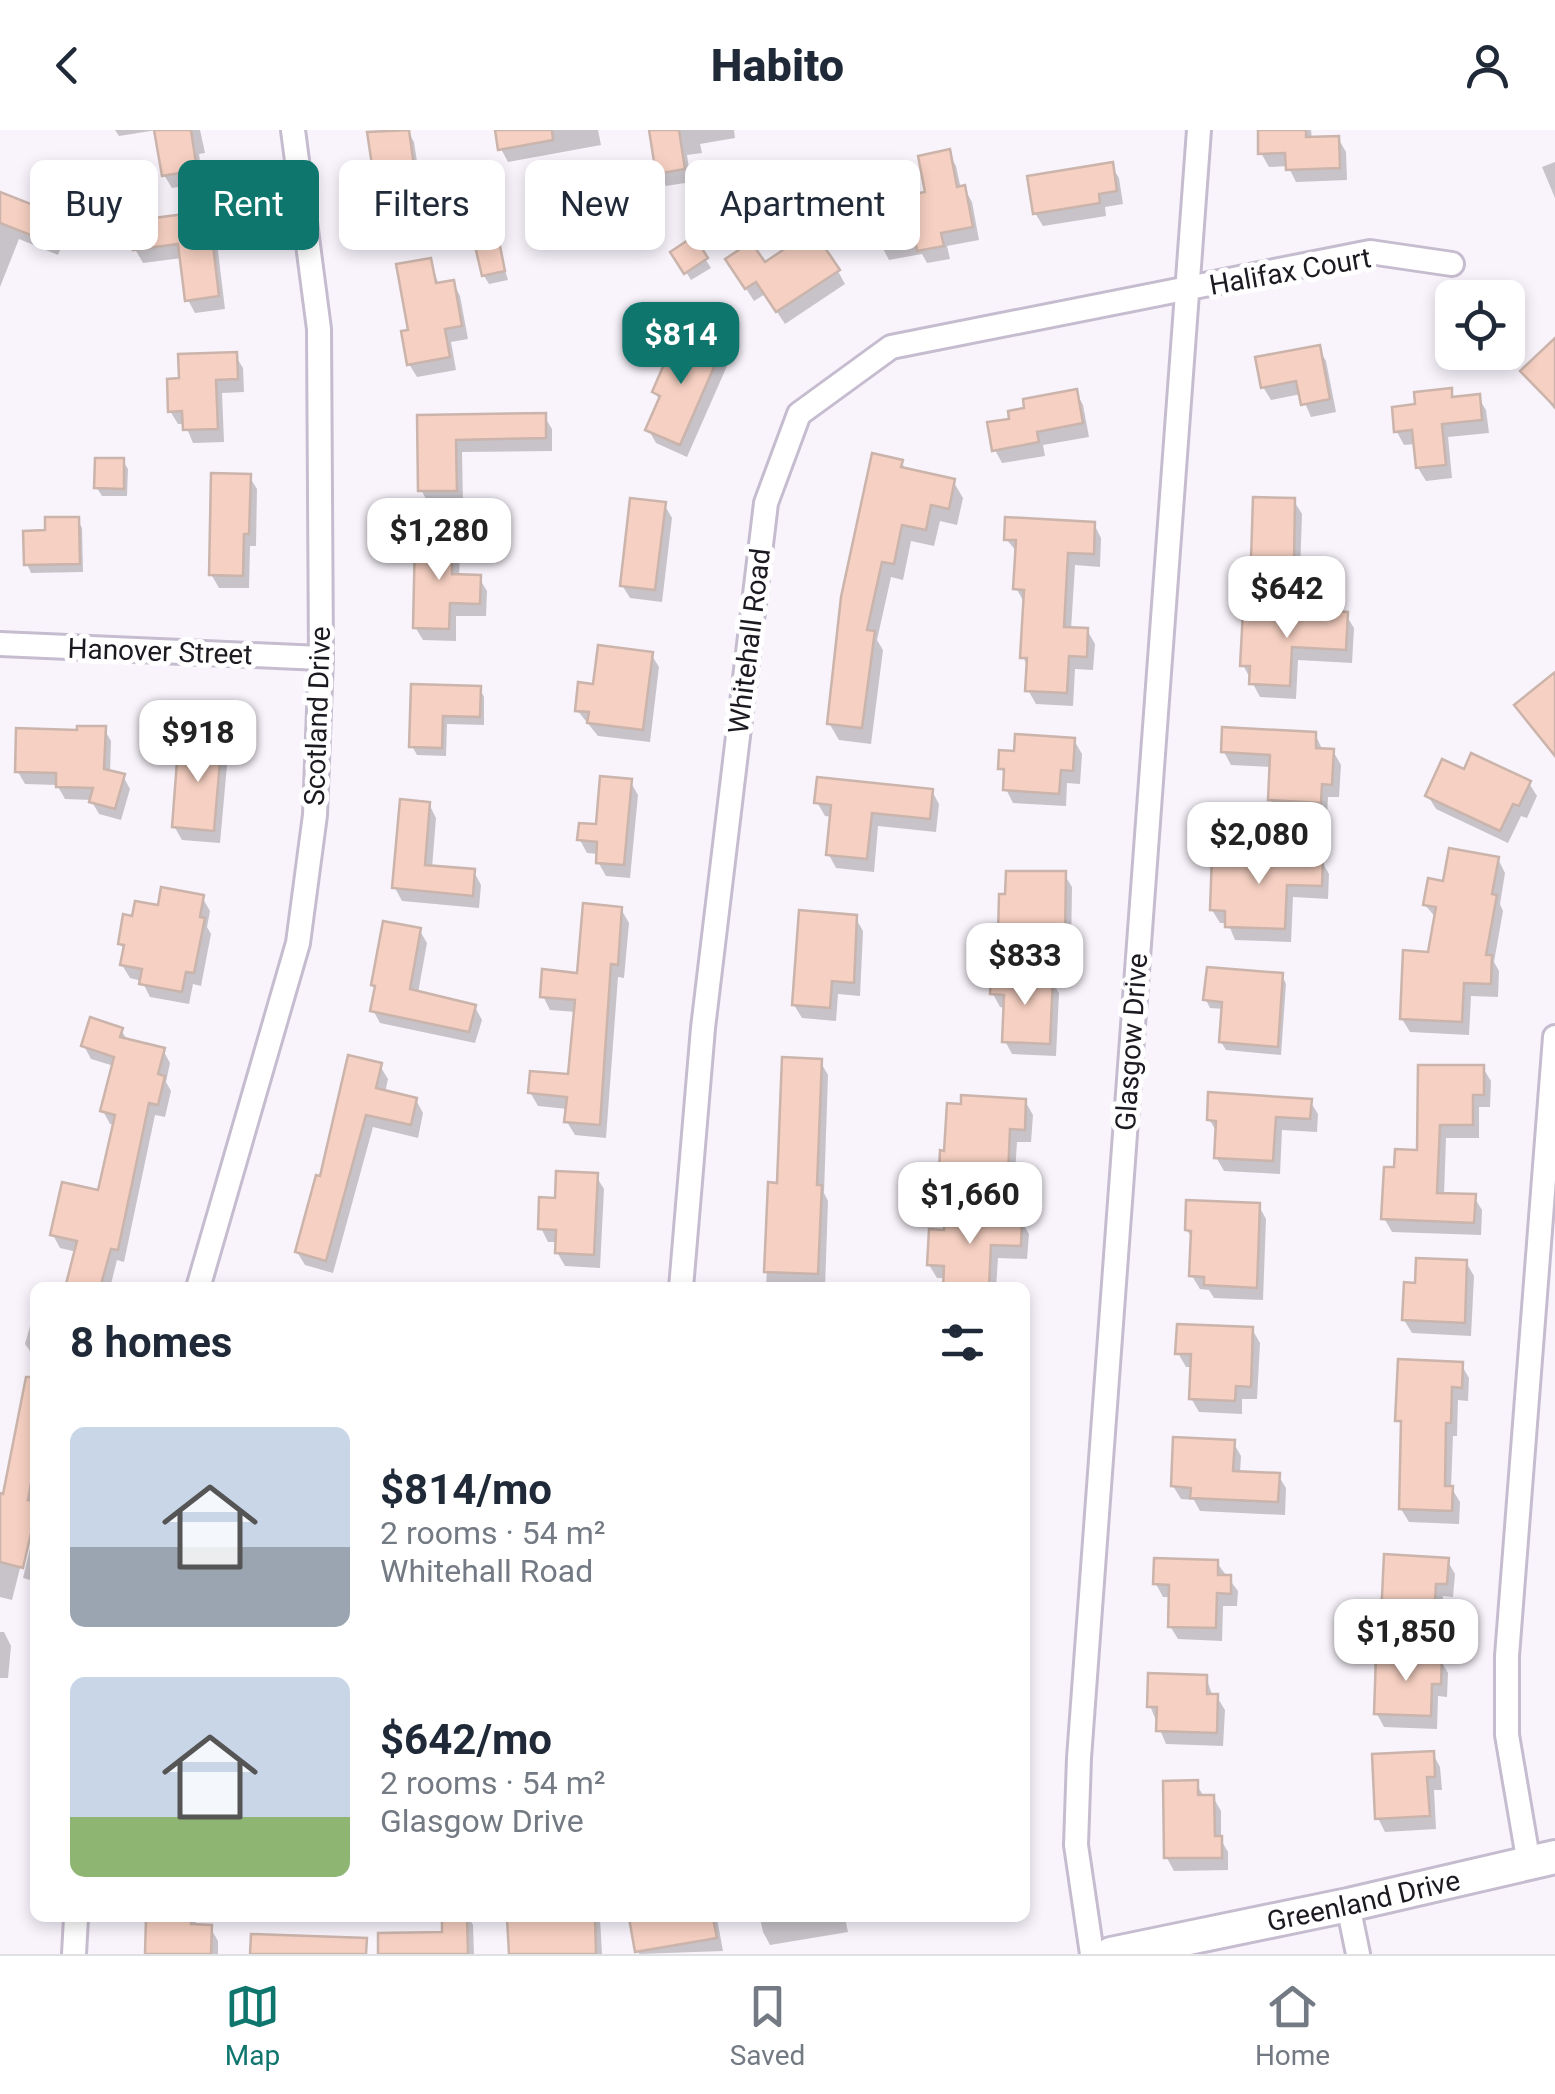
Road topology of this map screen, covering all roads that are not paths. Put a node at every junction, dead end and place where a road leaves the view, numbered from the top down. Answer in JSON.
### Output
{"nodes":[{"id":1,"x":293,"y":130,"type":"edge"},
{"id":2,"x":1199,"y":130,"type":"edge"},
{"id":3,"x":1452,"y":264,"type":"dead end"},
{"id":4,"x":1187,"y":290,"type":"junction"},
{"id":5,"x":0,"y":644,"type":"edge"},
{"id":6,"x":320,"y":658,"type":"junction"},
{"id":7,"x":1555,"y":1037,"type":"edge"},
{"id":8,"x":1552,"y":1139,"type":"edge"},
{"id":9,"x":200,"y":1282,"type":"edge"},
{"id":10,"x":682,"y":1282,"type":"edge"},
{"id":11,"x":1542,"y":1860,"type":"edge"},
{"id":12,"x":1348,"y":1905,"type":"junction"},
{"id":13,"x":76,"y":1922,"type":"edge"},
{"id":14,"x":74,"y":1954,"type":"edge"},
{"id":15,"x":1092,"y":1954,"type":"edge"},
{"id":16,"x":1111,"y":1954,"type":"edge"},
{"id":17,"x":1358,"y":1954,"type":"edge"}],
"edges":[{"from":1,"to":6,"type":"street","name":"Scotland Drive"},
{"from":2,"to":4,"type":"street","name":"Glasgow Drive"},
{"from":3,"to":4,"type":"street","name":"Halifax Court"},
{"from":4,"to":10,"type":"street","name":"Whitehall Road"},
{"from":4,"to":15,"type":"street","name":"Glasgow Drive"},
{"from":5,"to":6,"type":"street","name":"Hanover Street"},
{"from":6,"to":9,"type":"street","name":"Scotland Drive"},
{"from":7,"to":8,"type":"street"},
{"from":8,"to":11,"type":"street"},
{"from":11,"to":12,"type":"street","name":"Greenland Drive"},
{"from":12,"to":16,"type":"street","name":"Greenland Drive"},
{"from":12,"to":17,"type":"street"},
{"from":13,"to":14,"type":"street"}]}
